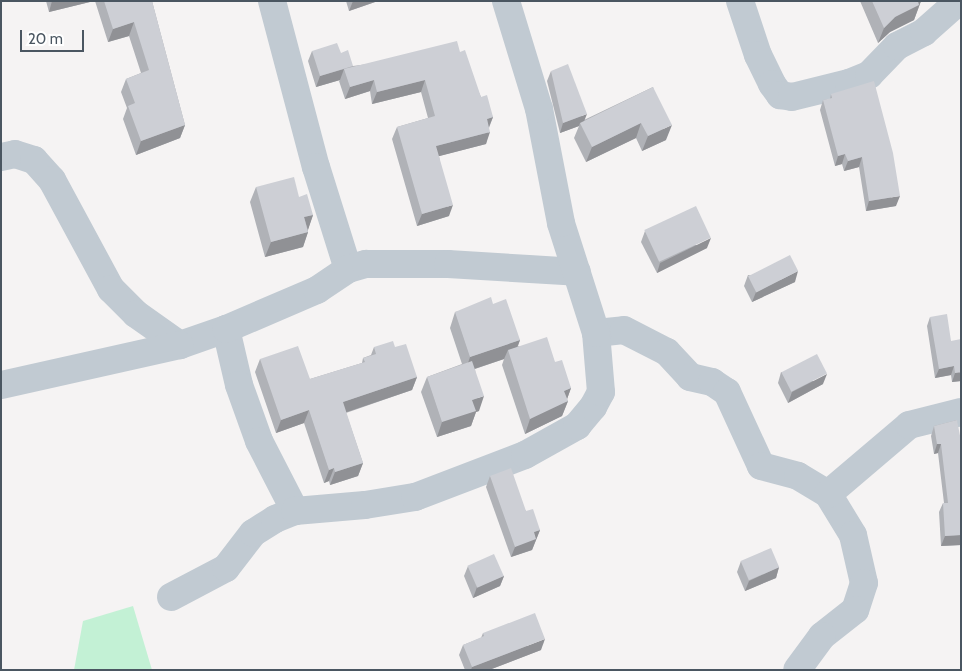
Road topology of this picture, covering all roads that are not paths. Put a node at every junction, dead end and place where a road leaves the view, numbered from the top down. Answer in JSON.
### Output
{"nodes":[{"id":1,"x":272,"y":1,"type":"edge"},
{"id":2,"x":506,"y":1,"type":"edge"},
{"id":3,"x":740,"y":1,"type":"edge"},
{"id":4,"x":959,"y":5,"type":"edge"},
{"id":5,"x":1,"y":156,"type":"edge"},
{"id":6,"x":348,"y":269,"type":"junction"},
{"id":7,"x":577,"y":272,"type":"junction"},
{"id":8,"x":226,"y":329,"type":"junction"},
{"id":9,"x":596,"y":332,"type":"junction"},
{"id":10,"x":180,"y":345,"type":"junction"},
{"id":11,"x":1,"y":385,"type":"edge"},
{"id":12,"x":961,"y":412,"type":"edge"},
{"id":13,"x":828,"y":494,"type":"junction"},
{"id":14,"x":295,"y":511,"type":"junction"},
{"id":15,"x":171,"y":597,"type":"dead end"},
{"id":16,"x":797,"y":670,"type":"edge"}],
"edges":[{"from":1,"to":6,"type":"street"},
{"from":2,"to":7,"type":"street"},
{"from":3,"to":4,"type":"street"},
{"from":5,"to":10,"type":"street"},
{"from":6,"to":7,"type":"street"},
{"from":6,"to":8,"type":"street"},
{"from":7,"to":9,"type":"street"},
{"from":8,"to":10,"type":"street"},
{"from":8,"to":14,"type":"street"},
{"from":9,"to":13,"type":"street"},
{"from":9,"to":14,"type":"street"},
{"from":10,"to":11,"type":"street"},
{"from":12,"to":13,"type":"street"},
{"from":13,"to":16,"type":"street"},
{"from":14,"to":15,"type":"street"}]}
